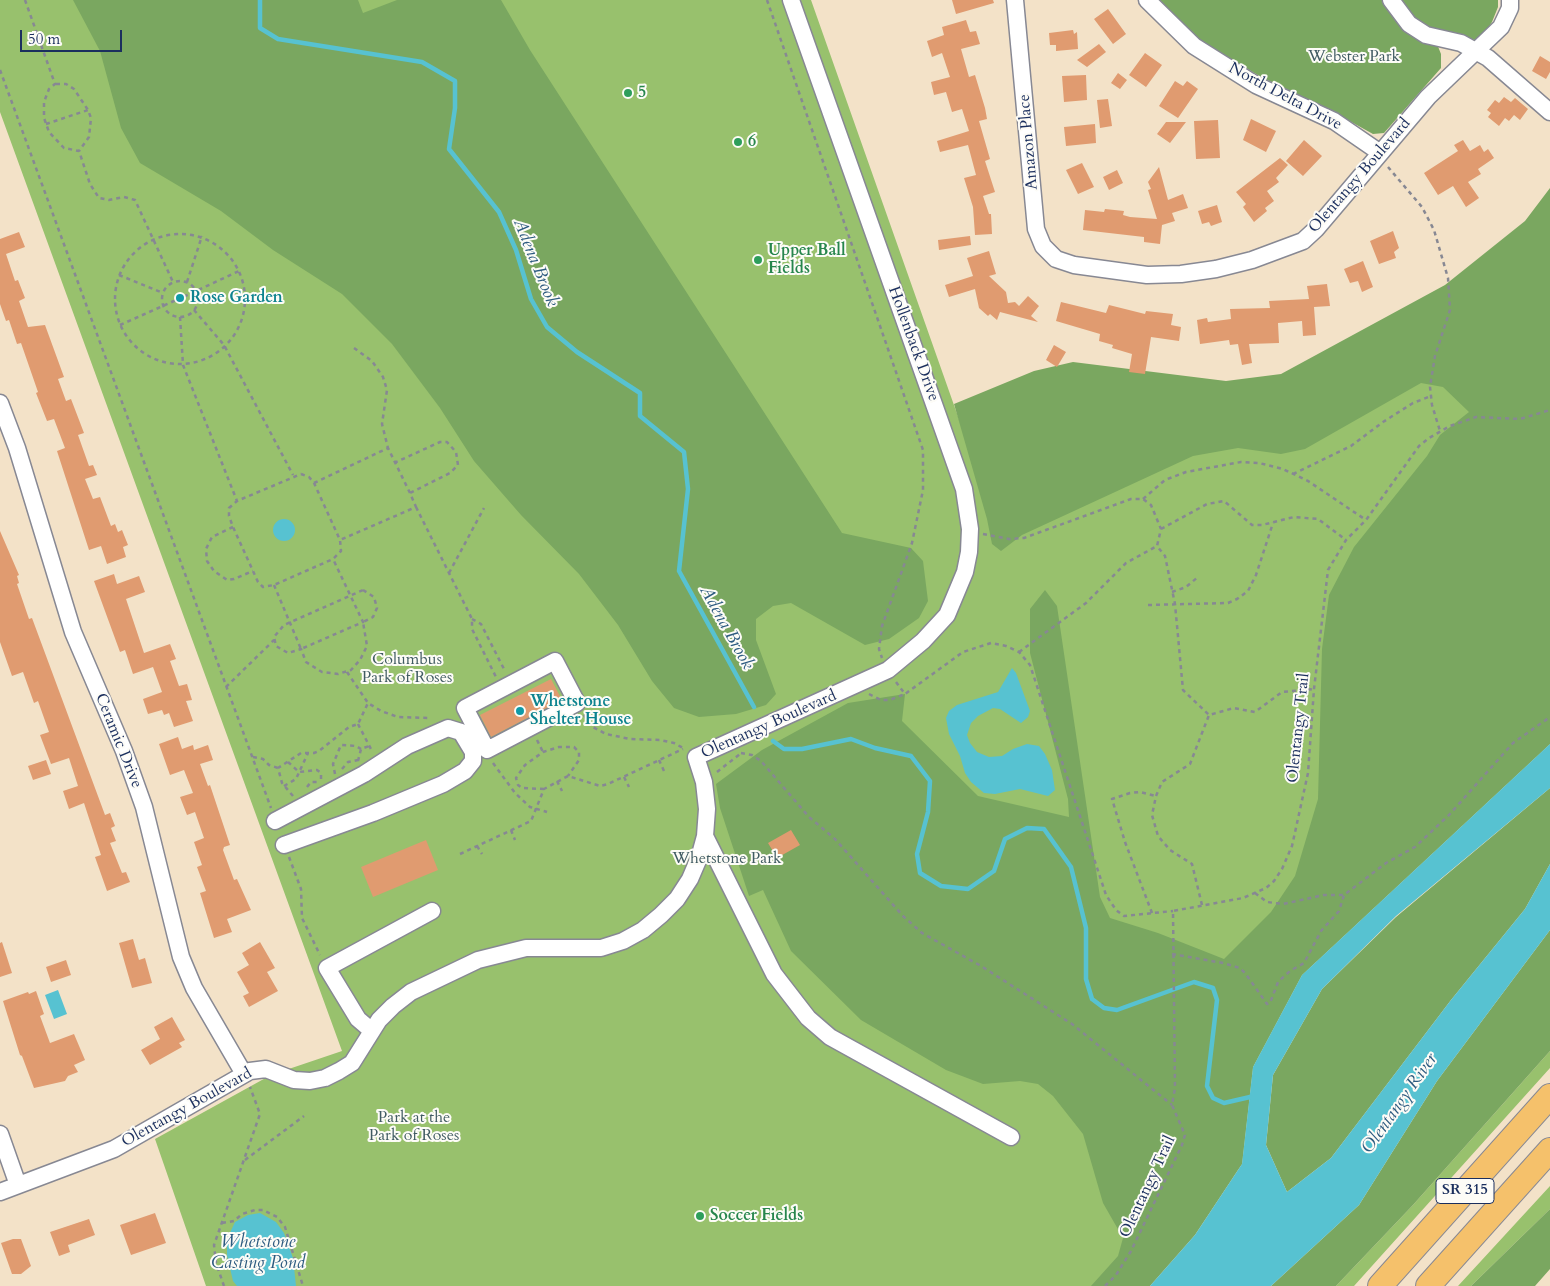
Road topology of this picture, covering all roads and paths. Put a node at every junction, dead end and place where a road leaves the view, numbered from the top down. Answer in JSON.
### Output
{"nodes":[{"id":1,"x":25,"y":0,"type":"edge"},
{"id":2,"x":767,"y":0,"type":"edge"},
{"id":3,"x":791,"y":0,"type":"edge"},
{"id":4,"x":1015,"y":0,"type":"edge"},
{"id":5,"x":1147,"y":0,"type":"edge"},
{"id":6,"x":1391,"y":0,"type":"edge"},
{"id":7,"x":1510,"y":0,"type":"edge"},
{"id":8,"x":1445,"y":40,"type":"junction"},
{"id":9,"x":1476,"y":50,"type":"junction"},
{"id":10,"x":0,"y":70,"type":"edge"},
{"id":11,"x":1449,"y":74,"type":"junction"},
{"id":12,"x":55,"y":84,"type":"junction"},
{"id":13,"x":88,"y":110,"type":"junction"},
{"id":14,"x":1550,"y":112,"type":"edge"},
{"id":15,"x":46,"y":124,"type":"junction"},
{"id":16,"x":79,"y":151,"type":"junction"},
{"id":17,"x":1378,"y":153,"type":"junction"},
{"id":18,"x":202,"y":236,"type":"junction"},
{"id":19,"x":152,"y":238,"type":"junction"},
{"id":20,"x":1074,"y":265,"type":"joint"},
{"id":21,"x":240,"y":271,"type":"junction"},
{"id":22,"x":119,"y":275,"type":"junction"},
{"id":23,"x":173,"y":282,"type":"junction"},
{"id":24,"x":187,"y":282,"type":"junction"},
{"id":25,"x":196,"y":292,"type":"junction"},
{"id":26,"x":163,"y":293,"type":"junction"},
{"id":27,"x":163,"y":306,"type":"junction"},
{"id":28,"x":194,"y":310,"type":"junction"},
{"id":29,"x":180,"y":317,"type":"junction"},
{"id":30,"x":120,"y":325,"type":"junction"},
{"id":31,"x":224,"y":345,"type":"junction"},
{"id":32,"x":354,"y":348,"type":"dead end"},
{"id":33,"x":183,"y":365,"type":"junction"},
{"id":34,"x":1431,"y":396,"type":"junction"},
{"id":35,"x":0,"y":403,"type":"edge"},
{"id":36,"x":1550,"y":410,"type":"edge"},
{"id":37,"x":1440,"y":431,"type":"junction"},
{"id":38,"x":388,"y":448,"type":"junction"},
{"id":39,"x":394,"y":463,"type":"junction"},
{"id":40,"x":1292,"y":474,"type":"junction"},
{"id":41,"x":294,"y":476,"type":"junction"},
{"id":42,"x":314,"y":482,"type":"junction"},
{"id":43,"x":410,"y":493,"type":"junction"},
{"id":44,"x":1143,"y":499,"type":"junction"},
{"id":45,"x":237,"y":501,"type":"junction"},
{"id":46,"x":416,"y":506,"type":"junction"},
{"id":47,"x":484,"y":508,"type":"dead end"},
{"id":48,"x":1366,"y":520,"type":"junction"},
{"id":49,"x":1273,"y":523,"type":"junction"},
{"id":50,"x":233,"y":526,"type":"junction"},
{"id":51,"x":1161,"y":529,"type":"junction"},
{"id":52,"x":970,"y":533,"type":"junction"},
{"id":53,"x":340,"y":540,"type":"junction"},
{"id":54,"x":1346,"y":540,"type":"junction"},
{"id":55,"x":1158,"y":546,"type":"junction"},
{"id":56,"x":333,"y":559,"type":"junction"},
{"id":57,"x":253,"y":571,"type":"junction"},
{"id":58,"x":449,"y":572,"type":"junction"},
{"id":59,"x":1198,"y":578,"type":"dead end"},
{"id":60,"x":274,"y":585,"type":"junction"},
{"id":61,"x":1172,"y":592,"type":"junction"},
{"id":62,"x":348,"y":595,"type":"junction"},
{"id":63,"x":1175,"y":604,"type":"junction"},
{"id":64,"x":1148,"y":605,"type":"dead end"},
{"id":65,"x":472,"y":619,"type":"junction"},
{"id":66,"x":289,"y":622,"type":"junction"},
{"id":67,"x":363,"y":622,"type":"junction"},
{"id":68,"x":274,"y":640,"type":"junction"},
{"id":69,"x":301,"y":649,"type":"junction"},
{"id":70,"x":1019,"y":652,"type":"junction"},
{"id":71,"x":888,"y":670,"type":"junction"},
{"id":72,"x":346,"y":672,"type":"junction"},
{"id":73,"x":226,"y":687,"type":"junction"},
{"id":74,"x":507,"y":687,"type":"junction"},
{"id":75,"x":1314,"y":689,"type":"junction"},
{"id":76,"x":866,"y":692,"type":"dead end"},
{"id":77,"x":905,"y":694,"type":"junction"},
{"id":78,"x":368,"y":703,"type":"junction"},
{"id":79,"x":577,"y":703,"type":"junction"},
{"id":80,"x":1209,"y":715,"type":"junction"},
{"id":81,"x":1550,"y":717,"type":"edge"},
{"id":82,"x":432,"y":718,"type":"dead end"},
{"id":83,"x":358,"y":724,"type":"junction"},
{"id":84,"x":335,"y":738,"type":"junction"},
{"id":85,"x":341,"y":745,"type":"junction"},
{"id":86,"x":369,"y":746,"type":"junction"},
{"id":87,"x":539,"y":746,"type":"dead end"},
{"id":88,"x":361,"y":749,"type":"junction"},
{"id":89,"x":487,"y":750,"type":"junction"},
{"id":90,"x":543,"y":752,"type":"junction"},
{"id":91,"x":308,"y":753,"type":"junction"},
{"id":92,"x":690,"y":753,"type":"junction"},
{"id":93,"x":741,"y":753,"type":"dead end"},
{"id":94,"x":252,"y":756,"type":"junction"},
{"id":95,"x":372,"y":756,"type":"dead end"},
{"id":96,"x":360,"y":759,"type":"junction"},
{"id":97,"x":659,"y":760,"type":"junction"},
{"id":98,"x":288,"y":762,"type":"junction"},
{"id":99,"x":358,"y":765,"type":"dead end"},
{"id":100,"x":278,"y":768,"type":"junction"},
{"id":101,"x":664,"y":771,"type":"dead end"},
{"id":102,"x":299,"y":772,"type":"junction"},
{"id":103,"x":568,"y":776,"type":"junction"},
{"id":104,"x":624,"y":777,"type":"junction"},
{"id":105,"x":557,"y":781,"type":"junction"},
{"id":106,"x":321,"y":782,"type":"junction"},
{"id":107,"x":328,"y":784,"type":"dead end"},
{"id":108,"x":284,"y":786,"type":"junction"},
{"id":109,"x":629,"y":787,"type":"dead end"},
{"id":110,"x":544,"y":788,"type":"junction"},
{"id":111,"x":562,"y":791,"type":"dead end"},
{"id":112,"x":304,"y":795,"type":"dead end"},
{"id":113,"x":1156,"y":796,"type":"junction"},
{"id":114,"x":298,"y":798,"type":"dead end"},
{"id":115,"x":536,"y":809,"type":"junction"},
{"id":116,"x":547,"y":812,"type":"dead end"},
{"id":117,"x":276,"y":821,"type":"joint"},
{"id":118,"x":511,"y":830,"type":"junction"},
{"id":119,"x":705,"y":836,"type":"junction"},
{"id":120,"x":515,"y":840,"type":"dead end"},
{"id":121,"x":284,"y":845,"type":"joint"},
{"id":122,"x":477,"y":846,"type":"junction"},
{"id":123,"x":460,"y":854,"type":"dead end"},
{"id":124,"x":482,"y":854,"type":"dead end"},
{"id":125,"x":1255,"y":893,"type":"junction"},
{"id":126,"x":1344,"y":895,"type":"junction"},
{"id":127,"x":1202,"y":905,"type":"junction"},
{"id":128,"x":432,"y":910,"type":"dead end"},
{"id":129,"x":1173,"y":911,"type":"junction"},
{"id":130,"x":1152,"y":913,"type":"junction"},
{"id":131,"x":1172,"y":954,"type":"junction"},
{"id":132,"x":327,"y":968,"type":"junction"},
{"id":133,"x":372,"y":1030,"type":"junction"},
{"id":134,"x":244,"y":1074,"type":"junction"},
{"id":135,"x":1550,"y":1096,"type":"edge"},
{"id":136,"x":1172,"y":1106,"type":"junction"},
{"id":137,"x":304,"y":1116,"type":"dead end"},
{"id":138,"x":0,"y":1134,"type":"edge"},
{"id":139,"x":1011,"y":1137,"type":"dead end"},
{"id":140,"x":1550,"y":1150,"type":"edge"},
{"id":141,"x":244,"y":1161,"type":"junction"},
{"id":142,"x":18,"y":1185,"type":"junction"},
{"id":143,"x":0,"y":1192,"type":"edge"},
{"id":144,"x":222,"y":1223,"type":"junction"},
{"id":145,"x":224,"y":1286,"type":"edge"},
{"id":146,"x":303,"y":1286,"type":"edge"},
{"id":147,"x":1105,"y":1286,"type":"edge"},
{"id":148,"x":1380,"y":1286,"type":"edge"},
{"id":149,"x":1428,"y":1286,"type":"edge"}],
"edges":[{"from":1,"to":12,"type":"path"},
{"from":2,"to":71,"type":"path"},
{"from":3,"to":52,"type":"street","name":"Hollenback Drive"},
{"from":4,"to":20,"type":"street","name":"Amazon Place"},
{"from":5,"to":17,"type":"street","name":"North Delta Drive"},
{"from":6,"to":8,"type":"street"},
{"from":7,"to":9,"type":"street","name":"Olentangy Boulevard"},
{"from":8,"to":9,"type":"street"},
{"from":8,"to":11,"type":"street"},
{"from":9,"to":11,"type":"street","name":"Olentangy Boulevard"},
{"from":9,"to":14,"type":"street"},
{"from":10,"to":73,"type":"path"},
{"from":11,"to":17,"type":"street","name":"Olentangy Boulevard"},
{"from":12,"to":13,"type":"path"},
{"from":12,"to":15,"type":"path"},
{"from":13,"to":15,"type":"path"},
{"from":13,"to":16,"type":"path"},
{"from":15,"to":16,"type":"path"},
{"from":16,"to":19,"type":"path"},
{"from":17,"to":20,"type":"street","name":"Olentangy Boulevard"},
{"from":17,"to":34,"type":"path"},
{"from":18,"to":19,"type":"path"},
{"from":18,"to":21,"type":"path"},
{"from":18,"to":24,"type":"path"},
{"from":19,"to":22,"type":"path"},
{"from":19,"to":23,"type":"path"},
{"from":21,"to":25,"type":"path"},
{"from":21,"to":31,"type":"path"},
{"from":22,"to":26,"type":"path"},
{"from":22,"to":30,"type":"path"},
{"from":23,"to":24,"type":"path"},
{"from":23,"to":26,"type":"path"},
{"from":24,"to":25,"type":"path"},
{"from":25,"to":27,"type":"path"},
{"from":25,"to":28,"type":"path"},
{"from":26,"to":27,"type":"path"},
{"from":27,"to":29,"type":"path"},
{"from":27,"to":30,"type":"path"},
{"from":28,"to":29,"type":"path"},
{"from":28,"to":31,"type":"path"},
{"from":29,"to":33,"type":"path"},
{"from":30,"to":33,"type":"path"},
{"from":31,"to":33,"type":"path"},
{"from":31,"to":41,"type":"path"},
{"from":32,"to":38,"type":"path"},
{"from":33,"to":45,"type":"path"},
{"from":34,"to":37,"type":"path"},
{"from":34,"to":40,"type":"path"},
{"from":35,"to":134,"type":"street","name":"Ceramic Drive"},
{"from":36,"to":37,"type":"path","name":"Olentangy Trail"},
{"from":37,"to":48,"type":"path","name":"Olentangy Trail"},
{"from":38,"to":39,"type":"path"},
{"from":38,"to":42,"type":"path"},
{"from":39,"to":43,"type":"path"},
{"from":39,"to":43,"type":"path"},
{"from":40,"to":44,"type":"path"},
{"from":40,"to":48,"type":"path"},
{"from":41,"to":42,"type":"path"},
{"from":41,"to":45,"type":"path"},
{"from":42,"to":53,"type":"path"},
{"from":43,"to":46,"type":"path"},
{"from":44,"to":51,"type":"path"},
{"from":44,"to":52,"type":"path"},
{"from":45,"to":50,"type":"path"},
{"from":46,"to":53,"type":"path"},
{"from":46,"to":58,"type":"path"},
{"from":47,"to":58,"type":"path"},
{"from":48,"to":54,"type":"path","name":"Olentangy Trail"},
{"from":49,"to":51,"type":"path"},
{"from":49,"to":54,"type":"path"},
{"from":49,"to":63,"type":"path"},
{"from":50,"to":57,"type":"path"},
{"from":50,"to":57,"type":"path"},
{"from":51,"to":55,"type":"path"},
{"from":52,"to":71,"type":"street","name":"Hollenback Drive"},
{"from":53,"to":56,"type":"path"},
{"from":54,"to":75,"type":"path","name":"Olentangy Trail"},
{"from":55,"to":61,"type":"path"},
{"from":55,"to":70,"type":"path"},
{"from":56,"to":60,"type":"path"},
{"from":56,"to":62,"type":"path"},
{"from":57,"to":60,"type":"path"},
{"from":58,"to":65,"type":"path"},
{"from":59,"to":61,"type":"path"},
{"from":60,"to":66,"type":"path"},
{"from":61,"to":63,"type":"path"},
{"from":62,"to":66,"type":"path"},
{"from":62,"to":67,"type":"path"},
{"from":62,"to":67,"type":"path"},
{"from":63,"to":64,"type":"path"},
{"from":63,"to":80,"type":"path"},
{"from":65,"to":74,"type":"path"},
{"from":65,"to":74,"type":"path"},
{"from":66,"to":68,"type":"path"},
{"from":66,"to":69,"type":"path"},
{"from":67,"to":69,"type":"path"},
{"from":67,"to":72,"type":"path"},
{"from":68,"to":69,"type":"path"},
{"from":68,"to":73,"type":"path"},
{"from":69,"to":72,"type":"path"},
{"from":70,"to":77,"type":"path"},
{"from":70,"to":130,"type":"path","name":"Olentangy Trail"},
{"from":71,"to":77,"type":"path"},
{"from":71,"to":92,"type":"street","name":"Olentangy Boulevard"},
{"from":72,"to":78,"type":"path"},
{"from":73,"to":94,"type":"path"},
{"from":74,"to":79,"type":"street"},
{"from":74,"to":89,"type":"street"},
{"from":75,"to":80,"type":"path"},
{"from":75,"to":125,"type":"path","name":"Olentangy Trail"},
{"from":76,"to":77,"type":"path"},
{"from":78,"to":82,"type":"path"},
{"from":78,"to":83,"type":"path"},
{"from":79,"to":89,"type":"street"},
{"from":79,"to":92,"type":"path"},
{"from":80,"to":113,"type":"path"},
{"from":81,"to":126,"type":"path"},
{"from":83,"to":84,"type":"path"},
{"from":83,"to":86,"type":"path"},
{"from":84,"to":85,"type":"path"},
{"from":84,"to":91,"type":"path"},
{"from":85,"to":88,"type":"path"},
{"from":85,"to":96,"type":"path"},
{"from":86,"to":88,"type":"path"},
{"from":86,"to":95,"type":"path"},
{"from":87,"to":90,"type":"path"},
{"from":88,"to":96,"type":"path"},
{"from":89,"to":115,"type":"path"},
{"from":90,"to":103,"type":"path"},
{"from":90,"to":110,"type":"path"},
{"from":91,"to":98,"type":"path"},
{"from":91,"to":102,"type":"path"},
{"from":92,"to":97,"type":"path"},
{"from":92,"to":119,"type":"street","name":"Olentangy Boulevard"},
{"from":93,"to":136,"type":"path"},
{"from":94,"to":100,"type":"path"},
{"from":94,"to":117,"type":"path"},
{"from":96,"to":99,"type":"path"},
{"from":97,"to":101,"type":"path"},
{"from":97,"to":104,"type":"path"},
{"from":98,"to":100,"type":"path"},
{"from":98,"to":102,"type":"path"},
{"from":100,"to":108,"type":"path"},
{"from":102,"to":106,"type":"path"},
{"from":102,"to":108,"type":"path"},
{"from":103,"to":104,"type":"path"},
{"from":103,"to":105,"type":"path"},
{"from":104,"to":109,"type":"path"},
{"from":105,"to":110,"type":"path"},
{"from":105,"to":111,"type":"path"},
{"from":106,"to":107,"type":"path"},
{"from":106,"to":112,"type":"path"},
{"from":108,"to":114,"type":"path"},
{"from":110,"to":115,"type":"path"},
{"from":113,"to":127,"type":"path"},
{"from":113,"to":130,"type":"path"},
{"from":115,"to":116,"type":"path"},
{"from":115,"to":118,"type":"path"},
{"from":117,"to":121,"type":"street"},
{"from":118,"to":120,"type":"path"},
{"from":118,"to":122,"type":"path"},
{"from":119,"to":133,"type":"street","name":"Olentangy Boulevard"},
{"from":119,"to":139,"type":"street"},
{"from":121,"to":132,"type":"path"},
{"from":122,"to":123,"type":"path"},
{"from":122,"to":124,"type":"path"},
{"from":125,"to":126,"type":"path"},
{"from":125,"to":127,"type":"path","name":"Olentangy Trail"},
{"from":126,"to":131,"type":"path"},
{"from":127,"to":129,"type":"path","name":"Olentangy Trail"},
{"from":128,"to":132,"type":"street"},
{"from":129,"to":130,"type":"path","name":"Olentangy Trail"},
{"from":129,"to":131,"type":"path"},
{"from":131,"to":136,"type":"path"},
{"from":132,"to":133,"type":"street"},
{"from":133,"to":134,"type":"street","name":"Olentangy Boulevard"},
{"from":134,"to":141,"type":"path"},
{"from":134,"to":142,"type":"street","name":"Olentangy Boulevard"},
{"from":135,"to":148,"type":"highway","number":"SR 315"},
{"from":136,"to":147,"type":"path","name":"Olentangy Trail"},
{"from":137,"to":141,"type":"path"},
{"from":138,"to":142,"type":"street"},
{"from":140,"to":149,"type":"highway","number":"SR 315"},
{"from":141,"to":144,"type":"path"},
{"from":142,"to":143,"type":"street","name":"Olentangy Boulevard"},
{"from":144,"to":145,"type":"path"},
{"from":144,"to":146,"type":"path"}]}
